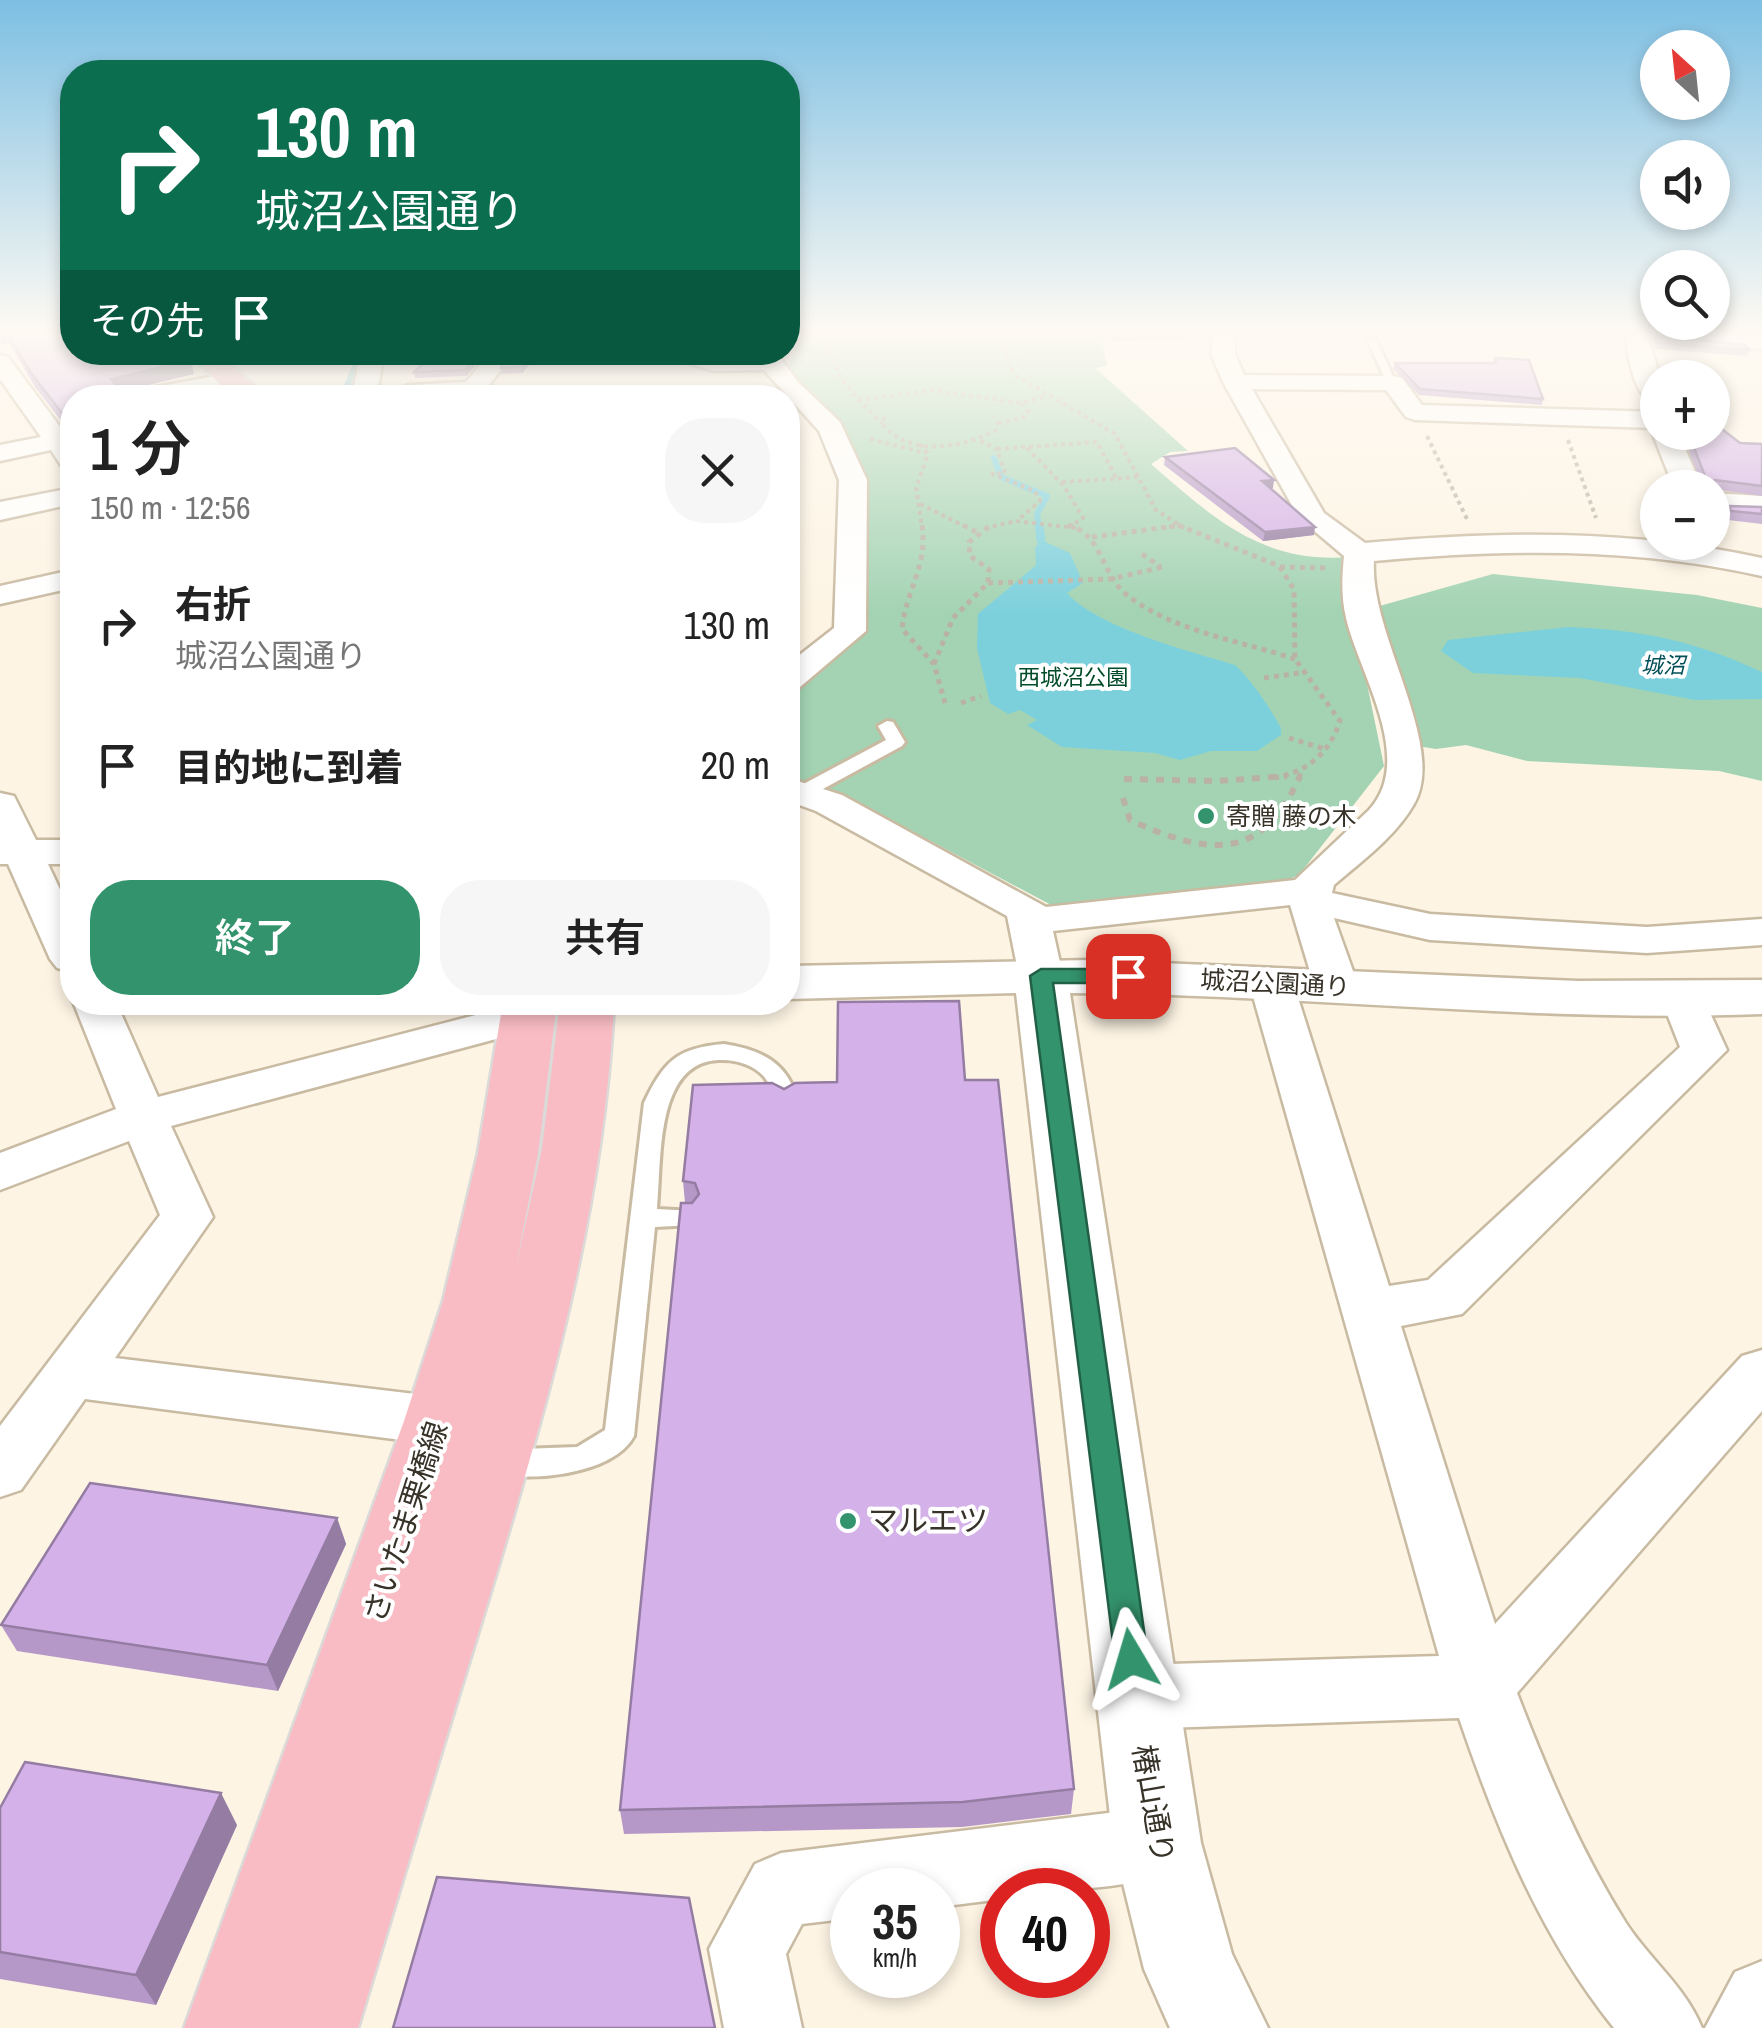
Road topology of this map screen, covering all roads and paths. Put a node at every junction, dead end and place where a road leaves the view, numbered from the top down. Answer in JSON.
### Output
{"nodes":[{"id":1,"x":42,"y":426,"type":"edge"},
{"id":2,"x":829,"y":426,"type":"edge"},
{"id":3,"x":883,"y":426,"type":"edge"},
{"id":4,"x":997,"y":426,"type":"edge"},
{"id":5,"x":1100,"y":426,"type":"edge"},
{"id":6,"x":1260,"y":426,"type":"edge"},
{"id":7,"x":1422,"y":426,"type":"edge"},
{"id":8,"x":1563,"y":426,"type":"edge"},
{"id":9,"x":859,"y":436,"type":"dead end"},
{"id":10,"x":979,"y":440,"type":"junction"},
{"id":11,"x":920,"y":444,"type":"junction"},
{"id":12,"x":60,"y":446,"type":"edge"},
{"id":13,"x":1026,"y":447,"type":"junction"},
{"id":14,"x":997,"y":449,"type":"junction"},
{"id":15,"x":60,"y":451,"type":"edge"},
{"id":16,"x":0,"y":452,"type":"edge"},
{"id":17,"x":928,"y":454,"type":"junction"},
{"id":18,"x":1118,"y":478,"type":"junction"},
{"id":19,"x":1138,"y":478,"type":"junction"},
{"id":20,"x":1060,"y":482,"type":"junction"},
{"id":21,"x":60,"y":499,"type":"edge"},
{"id":22,"x":1730,"y":502,"type":"edge"},
{"id":23,"x":920,"y":504,"type":"junction"},
{"id":24,"x":1762,"y":505,"type":"edge"},
{"id":25,"x":0,"y":512,"type":"edge"},
{"id":26,"x":1018,"y":520,"type":"junction"},
{"id":27,"x":1074,"y":524,"type":"junction"},
{"id":28,"x":1177,"y":526,"type":"junction"},
{"id":29,"x":976,"y":532,"type":"junction"},
{"id":30,"x":1092,"y":538,"type":"junction"},
{"id":31,"x":1478,"y":542,"type":"junction"},
{"id":32,"x":1607,"y":547,"type":"junction"},
{"id":33,"x":1640,"y":548,"type":"edge"},
{"id":34,"x":1142,"y":554,"type":"dead end"},
{"id":35,"x":1730,"y":556,"type":"edge"},
{"id":36,"x":1357,"y":561,"type":"junction"},
{"id":37,"x":1279,"y":566,"type":"junction"},
{"id":38,"x":60,"y":567,"type":"edge"},
{"id":39,"x":1762,"y":568,"type":"edge"},
{"id":40,"x":0,"y":580,"type":"edge"},
{"id":41,"x":1111,"y":580,"type":"junction"},
{"id":42,"x":60,"y":581,"type":"edge"},
{"id":43,"x":988,"y":583,"type":"junction"},
{"id":44,"x":0,"y":595,"type":"edge"},
{"id":45,"x":1295,"y":659,"type":"junction"},
{"id":46,"x":934,"y":664,"type":"junction"},
{"id":47,"x":800,"y":671,"type":"edge"},
{"id":48,"x":1306,"y":672,"type":"junction"},
{"id":49,"x":1264,"y":678,"type":"dead end"},
{"id":50,"x":981,"y":696,"type":"dead end"},
{"id":51,"x":946,"y":703,"type":"dead end"},
{"id":52,"x":961,"y":703,"type":"dead end"},
{"id":53,"x":887,"y":726,"type":"dead end"},
{"id":54,"x":1289,"y":738,"type":"dead end"},
{"id":55,"x":1325,"y":748,"type":"junction"},
{"id":56,"x":1302,"y":772,"type":"junction"},
{"id":57,"x":1124,"y":779,"type":"dead end"},
{"id":58,"x":800,"y":789,"type":"edge"},
{"id":59,"x":800,"y":794,"type":"edge"},
{"id":60,"x":1123,"y":798,"type":"dead end"},
{"id":61,"x":0,"y":804,"type":"edge"},
{"id":62,"x":11,"y":852,"type":"edge"},
{"id":63,"x":60,"y":852,"type":"edge"},
{"id":64,"x":1311,"y":896,"type":"junction"},
{"id":65,"x":1762,"y":932,"type":"edge"},
{"id":66,"x":60,"y":938,"type":"edge"},
{"id":67,"x":1036,"y":948,"type":"junction"},
{"id":68,"x":800,"y":981,"type":"edge"},
{"id":69,"x":1271,"y":982,"type":"junction"},
{"id":70,"x":1336,"y":986,"type":"junction"},
{"id":71,"x":1762,"y":996,"type":"edge"},
{"id":72,"x":1684,"y":1001,"type":"junction"},
{"id":73,"x":99,"y":1015,"type":"edge"},
{"id":74,"x":519,"y":1015,"type":"edge"},
{"id":75,"x":550,"y":1015,"type":"edge"},
{"id":76,"x":786,"y":1103,"type":"edge"},
{"id":77,"x":146,"y":1116,"type":"junction"},
{"id":78,"x":0,"y":1172,"type":"edge"},
{"id":79,"x":643,"y":1218,"type":"junction"},
{"id":80,"x":685,"y":1218,"type":"edge"},
{"id":81,"x":1372,"y":1309,"type":"junction"},
{"id":82,"x":1762,"y":1372,"type":"edge"},
{"id":83,"x":72,"y":1375,"type":"junction"},
{"id":84,"x":467,"y":1442,"type":"junction"},
{"id":85,"x":0,"y":1472,"type":"edge"},
{"id":86,"x":1481,"y":1686,"type":"junction"},
{"id":87,"x":1136,"y":1697,"type":"junction"},
{"id":88,"x":1157,"y":1844,"type":"junction"},
{"id":89,"x":1762,"y":1999,"type":"edge"},
{"id":90,"x":232,"y":2028,"type":"edge"},
{"id":91,"x":310,"y":2028,"type":"edge"},
{"id":92,"x":763,"y":2028,"type":"edge"},
{"id":93,"x":1220,"y":2028,"type":"edge"},
{"id":94,"x":1663,"y":2028,"type":"edge"},
{"id":95,"x":1744,"y":2028,"type":"edge"}],
"edges":[{"from":1,"to":12,"type":"street"},
{"from":2,"to":47,"type":"street"},
{"from":3,"to":11,"type":"path"},
{"from":4,"to":10,"type":"path"},
{"from":5,"to":19,"type":"path"},
{"from":6,"to":36,"type":"street"},
{"from":7,"to":31,"type":"path"},
{"from":8,"to":32,"type":"path"},
{"from":9,"to":17,"type":"path"},
{"from":10,"to":11,"type":"path"},
{"from":10,"to":14,"type":"path"},
{"from":11,"to":17,"type":"path"},
{"from":13,"to":14,"type":"path"},
{"from":13,"to":18,"type":"path"},
{"from":13,"to":20,"type":"path"},
{"from":14,"to":26,"type":"path"},
{"from":15,"to":16,"type":"street"},
{"from":17,"to":23,"type":"path"},
{"from":18,"to":19,"type":"path"},
{"from":18,"to":20,"type":"path"},
{"from":19,"to":28,"type":"path"},
{"from":20,"to":27,"type":"path"},
{"from":21,"to":25,"type":"street"},
{"from":22,"to":24,"type":"street"},
{"from":23,"to":29,"type":"path"},
{"from":23,"to":46,"type":"path"},
{"from":26,"to":27,"type":"path"},
{"from":26,"to":29,"type":"path"},
{"from":27,"to":30,"type":"path"},
{"from":28,"to":30,"type":"path"},
{"from":28,"to":37,"type":"path"},
{"from":29,"to":43,"type":"path"},
{"from":30,"to":41,"type":"path"},
{"from":31,"to":32,"type":"street"},
{"from":31,"to":36,"type":"street"},
{"from":32,"to":33,"type":"street"},
{"from":34,"to":41,"type":"path"},
{"from":35,"to":39,"type":"street"},
{"from":36,"to":37,"type":"path"},
{"from":36,"to":64,"type":"street"},
{"from":37,"to":45,"type":"path"},
{"from":38,"to":40,"type":"street"},
{"from":41,"to":43,"type":"path"},
{"from":41,"to":45,"type":"path"},
{"from":42,"to":44,"type":"street"},
{"from":43,"to":46,"type":"path"},
{"from":45,"to":48,"type":"path"},
{"from":46,"to":51,"type":"path"},
{"from":48,"to":49,"type":"path"},
{"from":48,"to":55,"type":"path"},
{"from":50,"to":52,"type":"path"},
{"from":53,"to":58,"type":"lane"},
{"from":54,"to":55,"type":"path"},
{"from":55,"to":56,"type":"path"},
{"from":56,"to":57,"type":"path"},
{"from":56,"to":60,"type":"path"},
{"from":59,"to":67,"type":"street"},
{"from":61,"to":62,"type":"street"},
{"from":62,"to":63,"type":"street"},
{"from":62,"to":66,"type":"street"},
{"from":64,"to":65,"type":"street"},
{"from":64,"to":67,"type":"street"},
{"from":64,"to":70,"type":"street"},
{"from":67,"to":68,"type":"street","name":"城沼公園通り"},
{"from":67,"to":69,"type":"street","name":"城沼公園通り"},
{"from":67,"to":87,"type":"street","name":"椿山通り"},
{"from":69,"to":70,"type":"street","name":"城沼公園通り"},
{"from":69,"to":81,"type":"street"},
{"from":70,"to":72,"type":"street","name":"城沼公園通り"},
{"from":71,"to":72,"type":"street","name":"城沼公園通り"},
{"from":72,"to":81,"type":"street"},
{"from":73,"to":77,"type":"street"},
{"from":74,"to":77,"type":"street"},
{"from":75,"to":84,"type":"main road","name":"さいたま栗橋線"},
{"from":76,"to":79,"type":"lane"},
{"from":77,"to":78,"type":"street"},
{"from":77,"to":83,"type":"street"},
{"from":79,"to":80,"type":"lane"},
{"from":79,"to":84,"type":"lane"},
{"from":81,"to":86,"type":"street"},
{"from":82,"to":86,"type":"street"},
{"from":83,"to":84,"type":"street"},
{"from":83,"to":85,"type":"street"},
{"from":84,"to":90,"type":"main road","name":"さいたま栗橋線"},
{"from":84,"to":91,"type":"main road","name":"さいたま栗橋線"},
{"from":86,"to":87,"type":"street"},
{"from":86,"to":94,"type":"street"},
{"from":87,"to":88,"type":"street","name":"椿山通り"},
{"from":88,"to":92,"type":"street"},
{"from":88,"to":93,"type":"street","name":"椿山通り"},
{"from":89,"to":95,"type":"street"}]}
